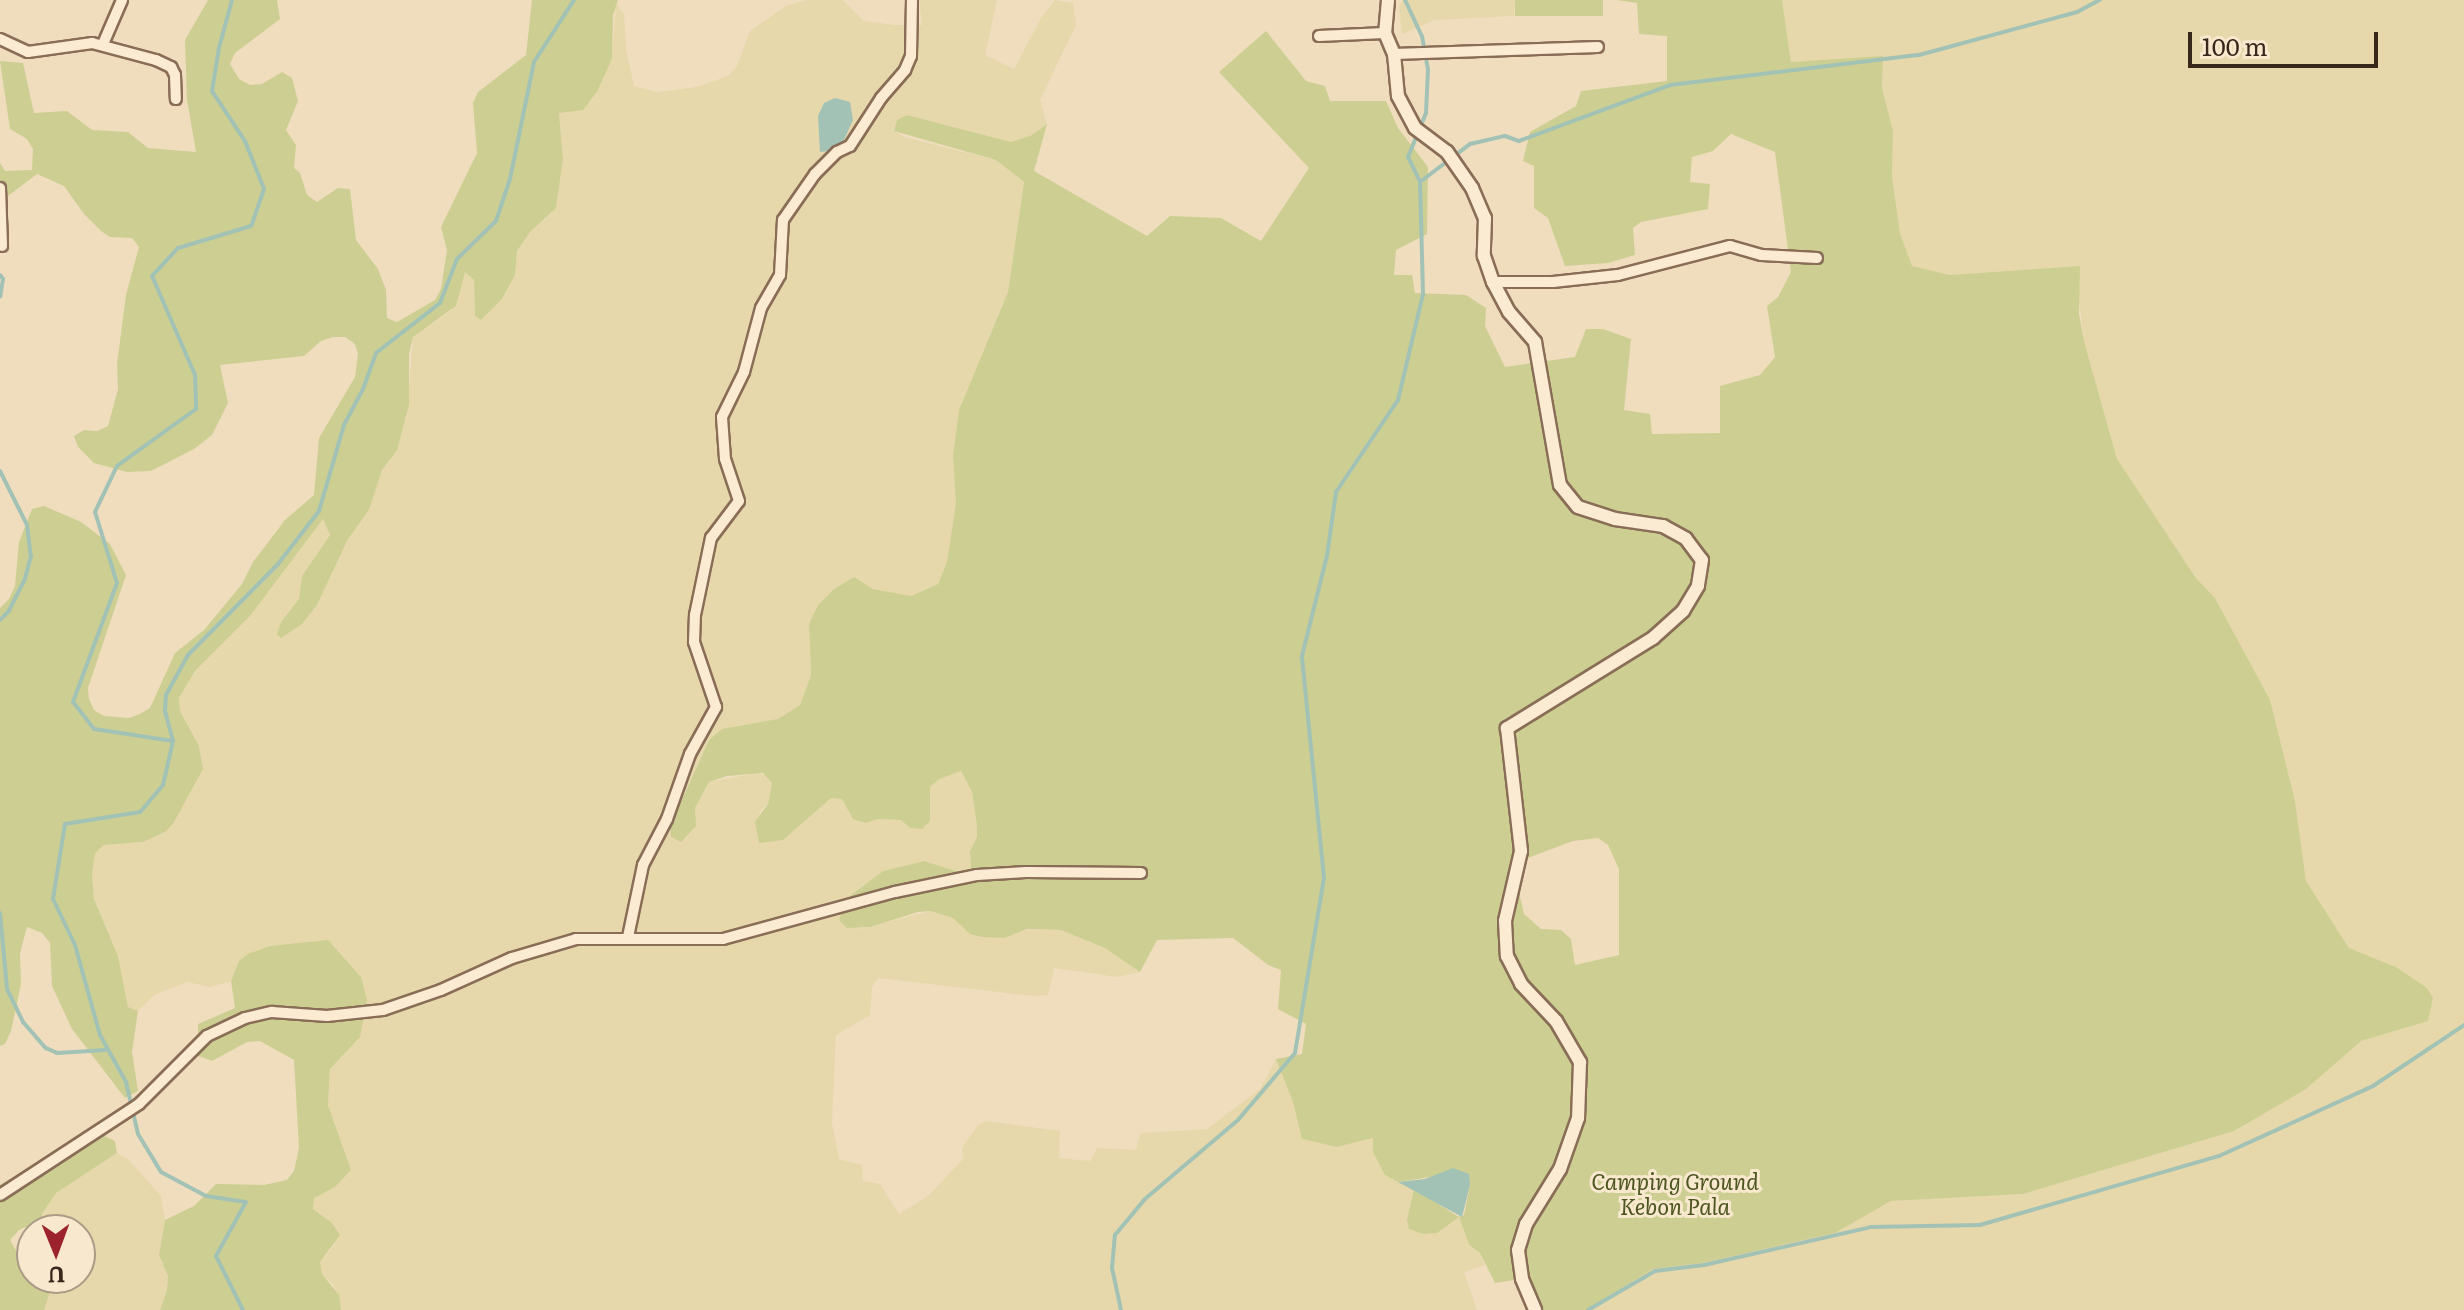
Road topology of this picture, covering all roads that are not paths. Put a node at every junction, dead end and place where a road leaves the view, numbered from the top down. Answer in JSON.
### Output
{"nodes":[{"id":1,"x":122,"y":0,"type":"edge"},
{"id":2,"x":912,"y":0,"type":"edge"},
{"id":3,"x":1388,"y":0,"type":"edge"},
{"id":4,"x":1385,"y":33,"type":"junction"},
{"id":5,"x":1319,"y":36,"type":"dead end"},
{"id":6,"x":0,"y":39,"type":"edge"},
{"id":7,"x":103,"y":44,"type":"junction"},
{"id":8,"x":1598,"y":47,"type":"dead end"},
{"id":9,"x":1394,"y":54,"type":"junction"},
{"id":10,"x":176,"y":99,"type":"dead end"},
{"id":11,"x":0,"y":188,"type":"edge"},
{"id":12,"x":2,"y":246,"type":"dead end"},
{"id":13,"x":1817,"y":258,"type":"dead end"},
{"id":14,"x":1493,"y":282,"type":"junction"},
{"id":15,"x":1141,"y":873,"type":"dead end"},
{"id":16,"x":628,"y":937,"type":"junction"},
{"id":17,"x":0,"y":1194,"type":"edge"},
{"id":18,"x":1535,"y":1310,"type":"edge"}],
"edges":[{"from":1,"to":7,"type":"street"},
{"from":2,"to":16,"type":"street"},
{"from":3,"to":4,"type":"street"},
{"from":4,"to":5,"type":"street"},
{"from":4,"to":9,"type":"street"},
{"from":6,"to":7,"type":"street"},
{"from":7,"to":10,"type":"street"},
{"from":8,"to":9,"type":"street"},
{"from":9,"to":14,"type":"street"},
{"from":11,"to":12,"type":"street"},
{"from":13,"to":14,"type":"street"},
{"from":14,"to":18,"type":"street"},
{"from":15,"to":16,"type":"street"},
{"from":16,"to":17,"type":"street"}]}
